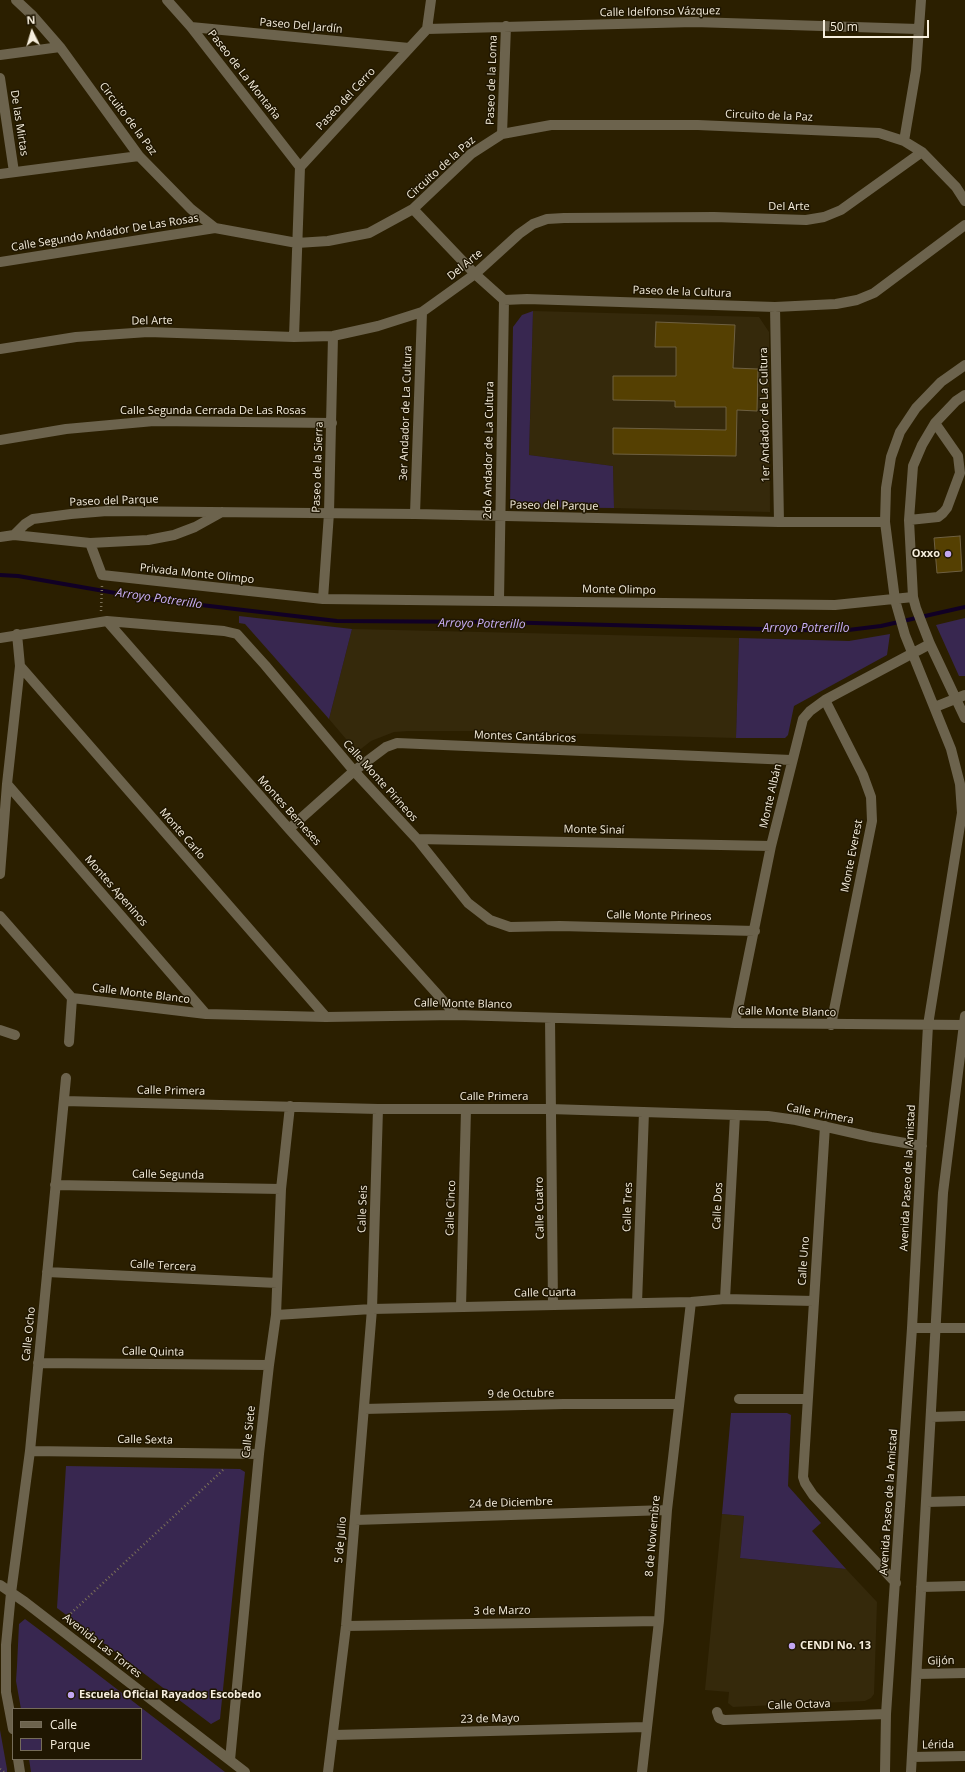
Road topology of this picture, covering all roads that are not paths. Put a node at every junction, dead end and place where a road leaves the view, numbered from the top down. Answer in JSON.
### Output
{"nodes":[{"id":1,"x":16,"y":0,"type":"edge"},
{"id":2,"x":166,"y":0,"type":"edge"},
{"id":3,"x":431,"y":0,"type":"edge"},
{"id":4,"x":921,"y":0,"type":"edge"},
{"id":5,"x":506,"y":26,"type":"junction"},
{"id":6,"x":191,"y":27,"type":"junction"},
{"id":7,"x":427,"y":29,"type":"junction"},
{"id":8,"x":918,"y":29,"type":"junction"},
{"id":9,"x":60,"y":47,"type":"junction"},
{"id":10,"x":409,"y":48,"type":"junction"},
{"id":11,"x":0,"y":55,"type":"edge"},
{"id":12,"x":0,"y":78,"type":"edge"},
{"id":13,"x":502,"y":134,"type":"junction"},
{"id":14,"x":904,"y":141,"type":"junction"},
{"id":15,"x":922,"y":152,"type":"junction"},
{"id":16,"x":139,"y":156,"type":"junction"},
{"id":17,"x":300,"y":167,"type":"junction"},
{"id":18,"x":14,"y":172,"type":"junction"},
{"id":19,"x":0,"y":174,"type":"edge"},
{"id":20,"x":961,"y":185,"type":"edge"},
{"id":21,"x":965,"y":201,"type":"edge"},
{"id":22,"x":413,"y":209,"type":"junction"},
{"id":23,"x":965,"y":225,"type":"edge"},
{"id":24,"x":215,"y":228,"type":"junction"},
{"id":25,"x":297,"y":243,"type":"junction"},
{"id":26,"x":0,"y":262,"type":"edge"},
{"id":27,"x":475,"y":274,"type":"junction"},
{"id":28,"x":504,"y":300,"type":"junction"},
{"id":29,"x":775,"y":307,"type":"junction"},
{"id":30,"x":422,"y":312,"type":"junction"},
{"id":31,"x":333,"y":336,"type":"junction"},
{"id":32,"x":294,"y":337,"type":"junction"},
{"id":33,"x":0,"y":349,"type":"edge"},
{"id":34,"x":965,"y":365,"type":"edge"},
{"id":35,"x":965,"y":395,"type":"edge"},
{"id":36,"x":332,"y":423,"type":"junction"},
{"id":37,"x":935,"y":423,"type":"junction"},
{"id":38,"x":0,"y":440,"type":"edge"},
{"id":39,"x":222,"y":512,"type":"junction"},
{"id":40,"x":329,"y":513,"type":"junction"},
{"id":41,"x":415,"y":514,"type":"junction"},
{"id":42,"x":500,"y":517,"type":"junction"},
{"id":43,"x":909,"y":520,"type":"junction"},
{"id":44,"x":779,"y":522,"type":"junction"},
{"id":45,"x":886,"y":522,"type":"junction"},
{"id":46,"x":14,"y":535,"type":"junction"},
{"id":47,"x":0,"y":537,"type":"edge"},
{"id":48,"x":90,"y":542,"type":"junction"},
{"id":49,"x":913,"y":597,"type":"junction"},
{"id":50,"x":324,"y":599,"type":"junction"},
{"id":51,"x":500,"y":600,"type":"junction"},
{"id":52,"x":895,"y":600,"type":"junction"},
{"id":53,"x":107,"y":621,"type":"junction"},
{"id":54,"x":17,"y":634,"type":"junction"},
{"id":55,"x":0,"y":638,"type":"edge"},
{"id":56,"x":930,"y":644,"type":"junction"},
{"id":57,"x":912,"y":652,"type":"junction"},
{"id":58,"x":20,"y":666,"type":"junction"},
{"id":59,"x":965,"y":695,"type":"edge"},
{"id":60,"x":955,"y":699,"type":"junction"},
{"id":61,"x":825,"y":700,"type":"junction"},
{"id":62,"x":935,"y":707,"type":"junction"},
{"id":63,"x":965,"y":718,"type":"edge"},
{"id":64,"x":792,"y":760,"type":"junction"},
{"id":65,"x":354,"y":772,"type":"junction"},
{"id":66,"x":7,"y":784,"type":"junction"},
{"id":67,"x":289,"y":830,"type":"junction"},
{"id":68,"x":417,"y":839,"type":"junction"},
{"id":69,"x":771,"y":846,"type":"junction"},
{"id":70,"x":0,"y":874,"type":"edge"},
{"id":71,"x":0,"y":916,"type":"edge"},
{"id":72,"x":754,"y":931,"type":"junction"},
{"id":73,"x":72,"y":998,"type":"junction"},
{"id":74,"x":206,"y":1014,"type":"junction"},
{"id":75,"x":456,"y":1015,"type":"junction"},
{"id":76,"x":326,"y":1017,"type":"junction"},
{"id":77,"x":550,"y":1018,"type":"junction"},
{"id":78,"x":964,"y":1020,"type":"edge"},
{"id":79,"x":735,"y":1023,"type":"junction"},
{"id":80,"x":831,"y":1024,"type":"junction"},
{"id":81,"x":928,"y":1026,"type":"junction"},
{"id":82,"x":0,"y":1030,"type":"edge"},
{"id":83,"x":15,"y":1035,"type":"dead end"},
{"id":84,"x":69,"y":1042,"type":"dead end"},
{"id":85,"x":66,"y":1078,"type":"dead end"},
{"id":86,"x":64,"y":1101,"type":"junction"},
{"id":87,"x":290,"y":1106,"type":"junction"},
{"id":88,"x":378,"y":1109,"type":"junction"},
{"id":89,"x":466,"y":1109,"type":"junction"},
{"id":90,"x":550,"y":1110,"type":"junction"},
{"id":91,"x":644,"y":1112,"type":"junction"},
{"id":92,"x":735,"y":1114,"type":"junction"},
{"id":93,"x":825,"y":1126,"type":"junction"},
{"id":94,"x":922,"y":1146,"type":"junction"},
{"id":95,"x":55,"y":1185,"type":"junction"},
{"id":96,"x":281,"y":1189,"type":"junction"},
{"id":97,"x":47,"y":1272,"type":"junction"},
{"id":98,"x":277,"y":1283,"type":"junction"},
{"id":99,"x":725,"y":1299,"type":"junction"},
{"id":100,"x":814,"y":1300,"type":"junction"},
{"id":101,"x":691,"y":1302,"type":"junction"},
{"id":102,"x":637,"y":1303,"type":"junction"},
{"id":103,"x":553,"y":1305,"type":"junction"},
{"id":104,"x":461,"y":1307,"type":"junction"},
{"id":105,"x":372,"y":1310,"type":"junction"},
{"id":106,"x":276,"y":1314,"type":"junction"},
{"id":107,"x":912,"y":1328,"type":"junction"},
{"id":108,"x":937,"y":1328,"type":"junction"},
{"id":109,"x":965,"y":1328,"type":"edge"},
{"id":110,"x":38,"y":1362,"type":"junction"},
{"id":111,"x":269,"y":1365,"type":"junction"},
{"id":112,"x":739,"y":1399,"type":"dead end"},
{"id":113,"x":807,"y":1399,"type":"junction"},
{"id":114,"x":678,"y":1404,"type":"junction"},
{"id":115,"x":364,"y":1410,"type":"junction"},
{"id":116,"x":965,"y":1416,"type":"edge"},
{"id":117,"x":931,"y":1417,"type":"junction"},
{"id":118,"x":30,"y":1451,"type":"junction"},
{"id":119,"x":259,"y":1454,"type":"junction"},
{"id":120,"x":965,"y":1501,"type":"edge"},
{"id":121,"x":927,"y":1502,"type":"junction"},
{"id":122,"x":667,"y":1510,"type":"junction"},
{"id":123,"x":355,"y":1520,"type":"junction"},
{"id":124,"x":896,"y":1583,"type":"junction"},
{"id":125,"x":0,"y":1585,"type":"edge"},
{"id":126,"x":965,"y":1586,"type":"edge"},
{"id":127,"x":921,"y":1587,"type":"junction"},
{"id":128,"x":11,"y":1593,"type":"junction"},
{"id":129,"x":659,"y":1621,"type":"junction"},
{"id":130,"x":346,"y":1626,"type":"junction"},
{"id":131,"x":965,"y":1673,"type":"edge"},
{"id":132,"x":917,"y":1674,"type":"junction"},
{"id":133,"x":717,"y":1712,"type":"dead end"},
{"id":134,"x":886,"y":1714,"type":"junction"},
{"id":135,"x":12,"y":1722,"type":"edge"},
{"id":136,"x":646,"y":1727,"type":"junction"},
{"id":137,"x":334,"y":1735,"type":"junction"},
{"id":138,"x":965,"y":1756,"type":"edge"},
{"id":139,"x":912,"y":1757,"type":"junction"},
{"id":140,"x":18,"y":1760,"type":"edge"},
{"id":141,"x":230,"y":1760,"type":"junction"},
{"id":142,"x":20,"y":1772,"type":"edge"},
{"id":143,"x":245,"y":1772,"type":"edge"},
{"id":144,"x":328,"y":1772,"type":"edge"},
{"id":145,"x":642,"y":1772,"type":"edge"},
{"id":146,"x":885,"y":1772,"type":"edge"},
{"id":147,"x":911,"y":1772,"type":"edge"}],
"edges":[{"from":1,"to":9,"type":"street","name":"Circuito de la Paz"},
{"from":2,"to":6,"type":"street","name":"Paseo de La Montaña"},
{"from":3,"to":7,"type":"street"},
{"from":4,"to":8,"type":"street"},
{"from":5,"to":7,"type":"street","name":"Calle Idelfonso Vázquez"},
{"from":5,"to":8,"type":"street","name":"Calle Idelfonso Vázquez"},
{"from":5,"to":13,"type":"street","name":"Paseo de la Loma"},
{"from":6,"to":10,"type":"street","name":"Paseo Del Jardín"},
{"from":6,"to":17,"type":"street","name":"Paseo de La Montaña"},
{"from":7,"to":10,"type":"street"},
{"from":8,"to":14,"type":"street"},
{"from":9,"to":11,"type":"street"},
{"from":9,"to":16,"type":"street","name":"Circuito de la Paz"},
{"from":10,"to":17,"type":"street","name":"Paseo del Cerro"},
{"from":12,"to":18,"type":"street","name":"De las Mirtas"},
{"from":13,"to":14,"type":"street","name":"Circuito de la Paz"},
{"from":13,"to":22,"type":"street","name":"Circuito de la Paz"},
{"from":14,"to":15,"type":"street","name":"Circuito de la Paz"},
{"from":15,"to":20,"type":"street","name":"Circuito de la Paz"},
{"from":15,"to":27,"type":"street","name":"Del Arte"},
{"from":16,"to":18,"type":"street"},
{"from":16,"to":24,"type":"street","name":"Circuito de la Paz"},
{"from":17,"to":25,"type":"street"},
{"from":18,"to":19,"type":"street"},
{"from":20,"to":21,"type":"street","name":"Circuito de la Paz"},
{"from":22,"to":25,"type":"street","name":"Circuito de la Paz"},
{"from":22,"to":27,"type":"street"},
{"from":23,"to":29,"type":"street","name":"Paseo de la Cultura"},
{"from":24,"to":25,"type":"street","name":"Circuito de la Paz"},
{"from":24,"to":26,"type":"street","name":"Calle Segundo Andador De Las Rosas"},
{"from":25,"to":32,"type":"street"},
{"from":27,"to":28,"type":"street"},
{"from":27,"to":30,"type":"street","name":"Del Arte"},
{"from":28,"to":29,"type":"street","name":"Paseo de la Cultura"},
{"from":28,"to":42,"type":"street","name":"2do Andador de La Cultura"},
{"from":29,"to":44,"type":"street","name":"1er Andador de La Cultura"},
{"from":30,"to":31,"type":"street","name":"Del Arte"},
{"from":30,"to":41,"type":"street","name":"3er Andador de La Cultura"},
{"from":31,"to":32,"type":"street","name":"Del Arte"},
{"from":31,"to":36,"type":"street","name":"Paseo de la Sierra"},
{"from":32,"to":33,"type":"street","name":"Del Arte"},
{"from":34,"to":45,"type":"street","name":"Avenida Paseo de la Amistad"},
{"from":35,"to":37,"type":"street"},
{"from":36,"to":38,"type":"street","name":"Calle Segunda Cerrada De Las Rosas"},
{"from":36,"to":40,"type":"street","name":"Paseo de la Sierra"},
{"from":37,"to":43,"type":"street"},
{"from":37,"to":43,"type":"street"},
{"from":39,"to":40,"type":"street","name":"Paseo del Parque"},
{"from":39,"to":46,"type":"street","name":"Paseo del Parque"},
{"from":39,"to":48,"type":"street","name":"Paseo del Parque"},
{"from":40,"to":41,"type":"street","name":"Paseo del Parque"},
{"from":40,"to":50,"type":"street","name":"Paseo de la Sierra"},
{"from":41,"to":42,"type":"street","name":"Paseo del Parque"},
{"from":42,"to":44,"type":"street","name":"Paseo del Parque"},
{"from":42,"to":51,"type":"street","name":"2do Andador de La Cultura"},
{"from":43,"to":49,"type":"street"},
{"from":44,"to":45,"type":"street","name":"Paseo del Parque"},
{"from":45,"to":52,"type":"street","name":"Avenida Paseo de la Amistad"},
{"from":46,"to":47,"type":"street","name":"Paseo del Parque"},
{"from":46,"to":48,"type":"street","name":"Paseo del Parque"},
{"from":48,"to":50,"type":"street","name":"Privada Monte Olimpo"},
{"from":49,"to":52,"type":"street","name":"Monte Olimpo"},
{"from":49,"to":56,"type":"street"},
{"from":50,"to":51,"type":"street","name":"Monte Olimpo"},
{"from":51,"to":52,"type":"street","name":"Monte Olimpo"},
{"from":52,"to":57,"type":"street","name":"Avenida Paseo de la Amistad"},
{"from":53,"to":54,"type":"street","name":"Calle Monte Pirineos"},
{"from":53,"to":65,"type":"street","name":"Calle Monte Pirineos"},
{"from":53,"to":67,"type":"street","name":"Montes Berneses"},
{"from":54,"to":55,"type":"street","name":"Calle Monte Pirineos"},
{"from":54,"to":58,"type":"street"},
{"from":56,"to":57,"type":"street","name":"Monte Albán"},
{"from":56,"to":60,"type":"street"},
{"from":57,"to":61,"type":"street","name":"Monte Albán"},
{"from":57,"to":62,"type":"street","name":"Avenida Paseo de la Amistad"},
{"from":58,"to":66,"type":"street"},
{"from":58,"to":76,"type":"street","name":"Monte Carlo"},
{"from":59,"to":60,"type":"street"},
{"from":60,"to":62,"type":"street"},
{"from":60,"to":63,"type":"street"},
{"from":61,"to":64,"type":"street","name":"Monte Albán"},
{"from":61,"to":80,"type":"street","name":"Monte Everest"},
{"from":62,"to":81,"type":"street","name":"Avenida Paseo de la Amistad"},
{"from":64,"to":65,"type":"street","name":"Montes Cantábricos"},
{"from":64,"to":69,"type":"street","name":"Monte Albán"},
{"from":65,"to":67,"type":"street","name":"Montes Cantábricos"},
{"from":65,"to":68,"type":"street","name":"Calle Monte Pirineos"},
{"from":66,"to":70,"type":"street"},
{"from":66,"to":74,"type":"street","name":"Montes Apeninos"},
{"from":67,"to":75,"type":"street","name":"Montes Berneses"},
{"from":68,"to":69,"type":"street","name":"Monte Sinaí"},
{"from":68,"to":72,"type":"street","name":"Calle Monte Pirineos"},
{"from":69,"to":72,"type":"street","name":"Monte Albán"},
{"from":71,"to":73,"type":"street"},
{"from":72,"to":79,"type":"street","name":"Monte Albán"},
{"from":73,"to":74,"type":"street","name":"Calle Monte Blanco"},
{"from":73,"to":84,"type":"street"},
{"from":74,"to":76,"type":"street","name":"Calle Monte Blanco"},
{"from":75,"to":76,"type":"street","name":"Calle Monte Blanco"},
{"from":75,"to":77,"type":"street","name":"Calle Monte Blanco"},
{"from":77,"to":79,"type":"street","name":"Calle Monte Blanco"},
{"from":77,"to":90,"type":"street","name":"Calle Cuatro"},
{"from":78,"to":81,"type":"street","name":"Calle Monte Blanco"},
{"from":78,"to":108,"type":"street"},
{"from":79,"to":80,"type":"street","name":"Calle Monte Blanco"},
{"from":80,"to":81,"type":"street","name":"Calle Monte Blanco"},
{"from":81,"to":94,"type":"street","name":"Avenida Paseo de la Amistad"},
{"from":82,"to":83,"type":"street"},
{"from":85,"to":86,"type":"street","name":"Calle Ocho"},
{"from":86,"to":87,"type":"street","name":"Calle Primera"},
{"from":86,"to":95,"type":"street","name":"Calle Ocho"},
{"from":87,"to":88,"type":"street","name":"Calle Primera"},
{"from":87,"to":96,"type":"street","name":"Calle Siete"},
{"from":88,"to":89,"type":"street","name":"Calle Primera"},
{"from":88,"to":105,"type":"street","name":"Calle Seis"},
{"from":89,"to":90,"type":"street","name":"Calle Primera"},
{"from":89,"to":104,"type":"street","name":"Calle Cinco"},
{"from":90,"to":91,"type":"street","name":"Calle Primera"},
{"from":90,"to":103,"type":"street","name":"Calle Cuatro"},
{"from":91,"to":92,"type":"street","name":"Calle Primera"},
{"from":91,"to":102,"type":"street","name":"Calle Tres"},
{"from":92,"to":93,"type":"street","name":"Calle Primera"},
{"from":92,"to":99,"type":"street","name":"Calle Dos"},
{"from":93,"to":94,"type":"street","name":"Calle Primera"},
{"from":93,"to":100,"type":"street","name":"Calle Uno"},
{"from":94,"to":107,"type":"street","name":"Avenida Paseo de la Amistad"},
{"from":95,"to":96,"type":"street","name":"Calle Segunda"},
{"from":95,"to":97,"type":"street","name":"Calle Ocho"},
{"from":96,"to":98,"type":"street","name":"Calle Siete"},
{"from":97,"to":98,"type":"street","name":"Calle Tercera"},
{"from":97,"to":110,"type":"street","name":"Calle Ocho"},
{"from":98,"to":106,"type":"street","name":"Calle Siete"},
{"from":99,"to":100,"type":"street","name":"Calle Cuarta"},
{"from":99,"to":101,"type":"street","name":"Calle Cuarta"},
{"from":100,"to":113,"type":"street","name":"Calle Uno"},
{"from":101,"to":102,"type":"street","name":"Calle Cuarta"},
{"from":101,"to":114,"type":"street","name":"8 de Noviembre"},
{"from":102,"to":103,"type":"street","name":"Calle Cuarta"},
{"from":103,"to":104,"type":"street","name":"Calle Cuarta"},
{"from":104,"to":105,"type":"street","name":"Calle Cuarta"},
{"from":105,"to":106,"type":"street","name":"Calle Cuarta"},
{"from":105,"to":115,"type":"street","name":"5 de Julio"},
{"from":106,"to":111,"type":"street","name":"Calle Siete"},
{"from":107,"to":108,"type":"street"},
{"from":107,"to":124,"type":"street","name":"Avenida Paseo de la Amistad"},
{"from":108,"to":109,"type":"street"},
{"from":108,"to":117,"type":"street"},
{"from":110,"to":111,"type":"street","name":"Calle Quinta"},
{"from":110,"to":118,"type":"street","name":"Calle Ocho"},
{"from":111,"to":119,"type":"street","name":"Calle Siete"},
{"from":112,"to":113,"type":"street"},
{"from":113,"to":124,"type":"street","name":"Calle Uno"},
{"from":114,"to":115,"type":"street","name":"9 de Octubre"},
{"from":114,"to":122,"type":"street","name":"8 de Noviembre"},
{"from":115,"to":123,"type":"street","name":"5 de Julio"},
{"from":116,"to":117,"type":"street"},
{"from":117,"to":121,"type":"street"},
{"from":118,"to":119,"type":"street","name":"Calle Sexta"},
{"from":118,"to":128,"type":"street","name":"Calle Ocho"},
{"from":119,"to":141,"type":"street","name":"Calle Siete"},
{"from":120,"to":121,"type":"street"},
{"from":121,"to":127,"type":"street"},
{"from":122,"to":123,"type":"street","name":"24 de Diciembre"},
{"from":122,"to":129,"type":"street","name":"8 de Noviembre"},
{"from":123,"to":130,"type":"street","name":"5 de Julio"},
{"from":124,"to":134,"type":"street","name":"Avenida Paseo de la Amistad"},
{"from":125,"to":128,"type":"street","name":"Avenida Las Torres"},
{"from":126,"to":127,"type":"street"},
{"from":127,"to":132,"type":"street"},
{"from":128,"to":135,"type":"street","name":"Calle Ocho"},
{"from":128,"to":141,"type":"street","name":"Avenida Las Torres"},
{"from":129,"to":130,"type":"street","name":"3 de Marzo"},
{"from":129,"to":136,"type":"street","name":"8 de Noviembre"},
{"from":130,"to":137,"type":"street","name":"5 de Julio"},
{"from":131,"to":132,"type":"street","name":"Gijón"},
{"from":132,"to":139,"type":"street"},
{"from":133,"to":134,"type":"street","name":"Calle Octava"},
{"from":134,"to":146,"type":"street","name":"Avenida Paseo de la Amistad"},
{"from":136,"to":137,"type":"street","name":"23 de Mayo"},
{"from":136,"to":145,"type":"street","name":"8 de Noviembre"},
{"from":137,"to":144,"type":"street","name":"5 de Julio"},
{"from":138,"to":139,"type":"street","name":"Lérida"},
{"from":139,"to":147,"type":"street"},
{"from":140,"to":142,"type":"street"},
{"from":141,"to":143,"type":"street","name":"Avenida Las Torres"}]}
